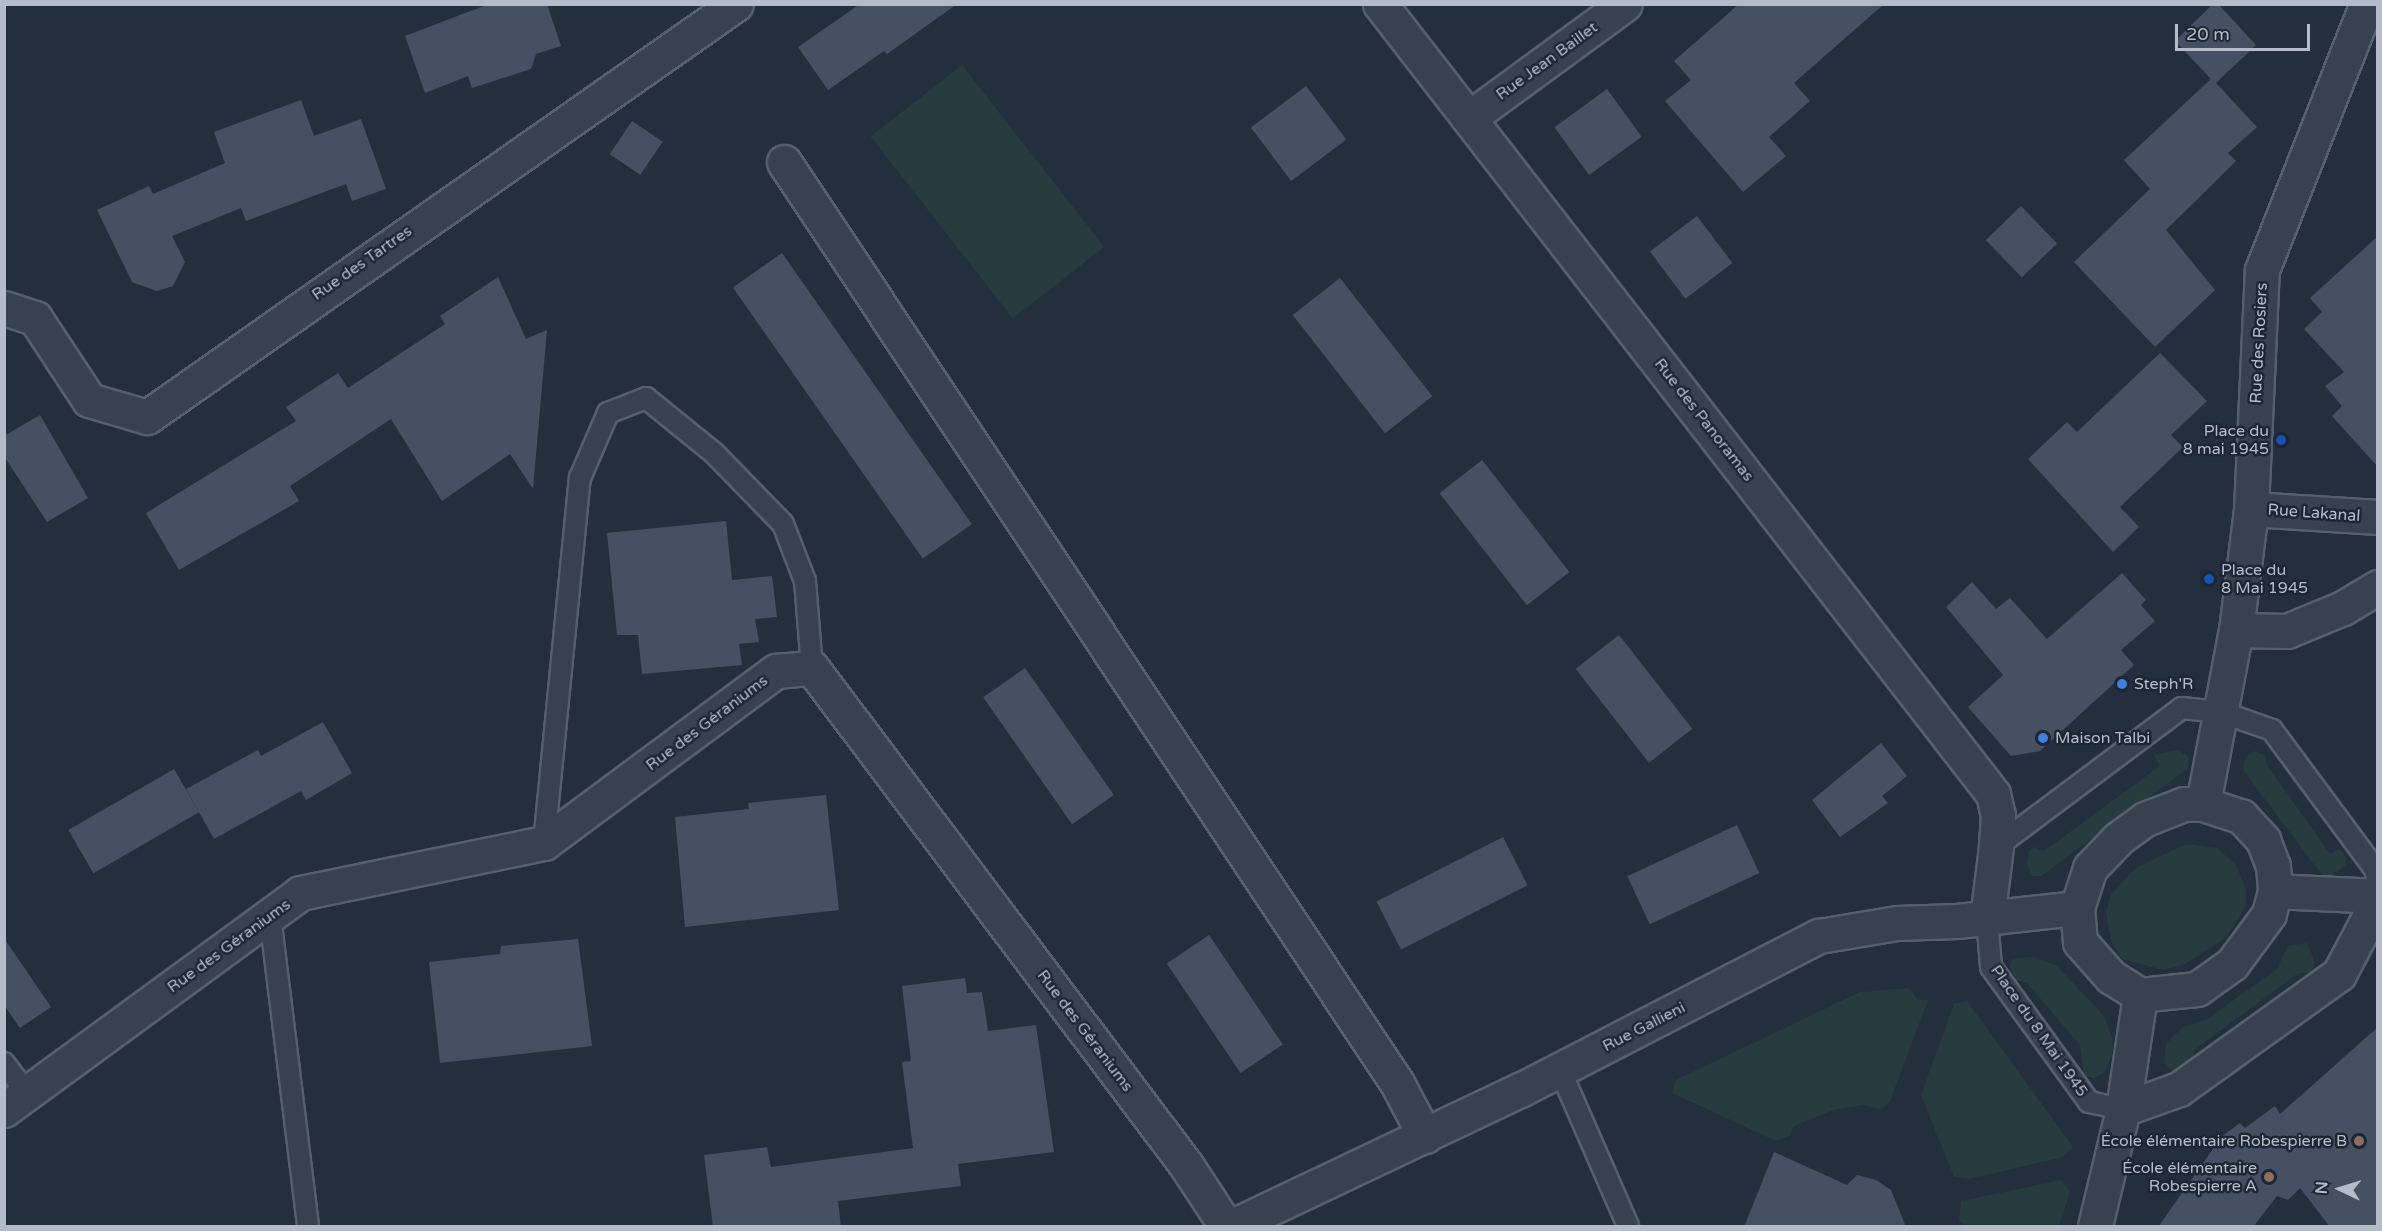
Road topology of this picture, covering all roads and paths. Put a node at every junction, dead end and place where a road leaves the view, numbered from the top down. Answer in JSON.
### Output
{"nodes":[{"id":1,"x":736,"y":4,"type":"edge"},
{"id":2,"x":1380,"y":4,"type":"edge"},
{"id":3,"x":1625,"y":4,"type":"edge"},
{"id":4,"x":2367,"y":4,"type":"edge"},
{"id":5,"x":1469,"y":118,"type":"junction"},
{"id":6,"x":784,"y":162,"type":"dead end"},
{"id":7,"x":4,"y":308,"type":"edge"},
{"id":8,"x":2251,"y":509,"type":"junction"},
{"id":9,"x":2378,"y":517,"type":"edge"},
{"id":10,"x":2378,"y":587,"type":"edge"},
{"id":11,"x":2236,"y":630,"type":"junction"},
{"id":12,"x":812,"y":668,"type":"junction"},
{"id":13,"x":2221,"y":712,"type":"junction"},
{"id":14,"x":2203,"y":804,"type":"junction"},
{"id":15,"x":544,"y":843,"type":"junction"},
{"id":16,"x":1996,"y":847,"type":"junction"},
{"id":17,"x":2378,"y":883,"type":"edge"},
{"id":18,"x":2275,"y":891,"type":"junction"},
{"id":19,"x":2378,"y":898,"type":"edge"},
{"id":20,"x":2077,"y":908,"type":"junction"},
{"id":21,"x":270,"y":916,"type":"junction"},
{"id":22,"x":1987,"y":918,"type":"junction"},
{"id":23,"x":2140,"y":995,"type":"junction"},
{"id":24,"x":4,"y":1063,"type":"edge"},
{"id":25,"x":1560,"y":1070,"type":"junction"},
{"id":26,"x":16,"y":1102,"type":"edge"},
{"id":27,"x":2123,"y":1109,"type":"junction"},
{"id":28,"x":1425,"y":1136,"type":"junction"},
{"id":29,"x":308,"y":1227,"type":"edge"},
{"id":30,"x":1226,"y":1227,"type":"edge"},
{"id":31,"x":1233,"y":1227,"type":"edge"},
{"id":32,"x":1628,"y":1227,"type":"edge"},
{"id":33,"x":2095,"y":1227,"type":"edge"}],
"edges":[{"from":1,"to":7,"type":"street","name":"Rue des Tartres"},
{"from":2,"to":5,"type":"street","name":"Rue des Panoramas"},
{"from":3,"to":5,"type":"street","name":"Rue Jean Baillet"},
{"from":4,"to":8,"type":"street","name":"Rue des Rosiers"},
{"from":5,"to":16,"type":"street","name":"Rue des Panoramas"},
{"from":6,"to":28,"type":"street"},
{"from":8,"to":9,"type":"street","name":"Rue Lakanal"},
{"from":8,"to":11,"type":"street","name":"Rue des Rosiers"},
{"from":10,"to":11,"type":"street"},
{"from":11,"to":13,"type":"street","name":"Rue des Rosiers"},
{"from":12,"to":15,"type":"street","name":"Rue des Géraniums"},
{"from":12,"to":15,"type":"lane"},
{"from":12,"to":30,"type":"street","name":"Rue des Géraniums"},
{"from":13,"to":14,"type":"street","name":"Rue des Rosiers"},
{"from":13,"to":16,"type":"lane"},
{"from":13,"to":17,"type":"lane"},
{"from":14,"to":18,"type":"street"},
{"from":14,"to":20,"type":"street"},
{"from":15,"to":21,"type":"street","name":"Rue des Géraniums"},
{"from":16,"to":22,"type":"street","name":"Place du 8 Mai 1945"},
{"from":18,"to":19,"type":"street"},
{"from":18,"to":23,"type":"street"},
{"from":19,"to":27,"type":"street"},
{"from":20,"to":22,"type":"street","name":"Rue Gallieni"},
{"from":20,"to":23,"type":"street"},
{"from":21,"to":26,"type":"street","name":"Rue des Géraniums"},
{"from":21,"to":29,"type":"lane"},
{"from":22,"to":25,"type":"street","name":"Rue Gallieni"},
{"from":22,"to":27,"type":"lane","name":"Place du 8 Mai 1945"},
{"from":23,"to":27,"type":"street"},
{"from":24,"to":26,"type":"lane"},
{"from":25,"to":28,"type":"street","name":"Rue Gallieni"},
{"from":25,"to":32,"type":"lane"},
{"from":27,"to":33,"type":"street"},
{"from":28,"to":31,"type":"street","name":"Rue Gallieni"}]}
